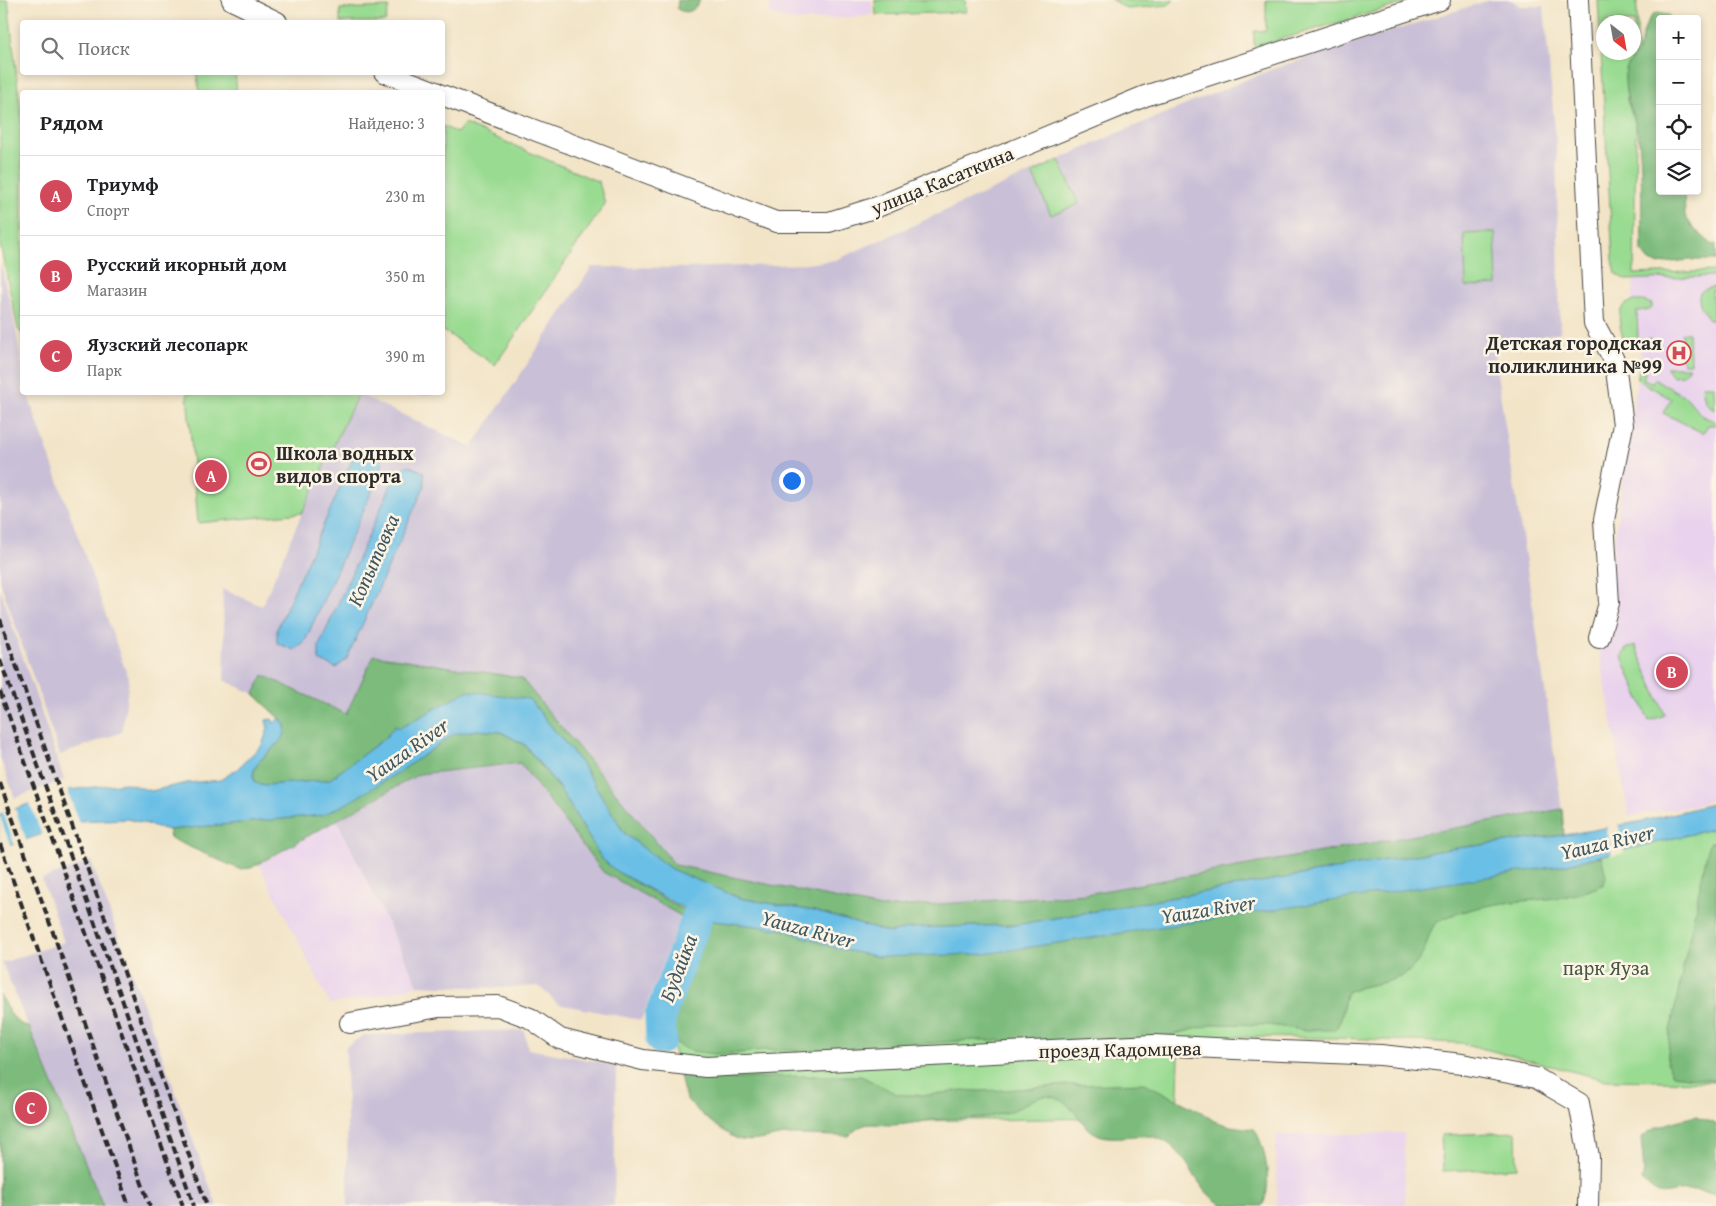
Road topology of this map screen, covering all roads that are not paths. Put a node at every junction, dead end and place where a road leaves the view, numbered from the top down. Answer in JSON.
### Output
{"nodes":[{"id":1,"x":232,"y":0,"type":"edge"},
{"id":2,"x":1440,"y":0,"type":"edge"},
{"id":3,"x":1578,"y":0,"type":"edge"},
{"id":4,"x":273,"y":20,"type":"edge"},
{"id":5,"x":392,"y":75,"type":"edge"},
{"id":6,"x":431,"y":90,"type":"edge"},
{"id":7,"x":445,"y":96,"type":"edge"},
{"id":8,"x":1599,"y":638,"type":"dead end"},
{"id":9,"x":350,"y":1023,"type":"dead end"},
{"id":10,"x":1588,"y":1206,"type":"edge"}],
"edges":[{"from":1,"to":4,"type":"street"},
{"from":2,"to":7,"type":"street","name":"улица Касаткина"},
{"from":3,"to":8,"type":"street"},
{"from":5,"to":6,"type":"street"},
{"from":9,"to":10,"type":"street","name":"проезд Кадомцева"}]}
